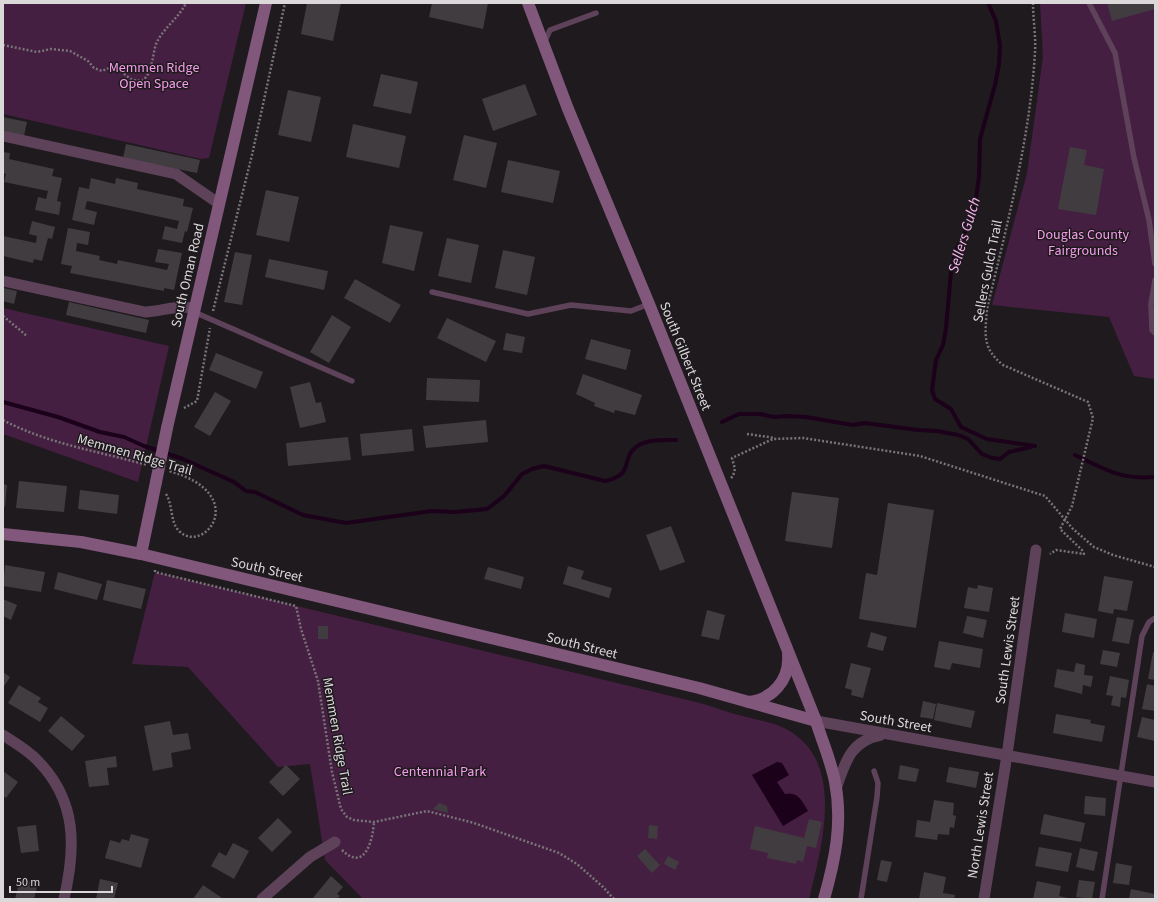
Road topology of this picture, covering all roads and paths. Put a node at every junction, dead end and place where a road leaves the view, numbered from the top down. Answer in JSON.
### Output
{"nodes":[{"id":1,"x":186,"y":3,"type":"edge"},
{"id":2,"x":266,"y":3,"type":"edge"},
{"id":3,"x":285,"y":3,"type":"edge"},
{"id":4,"x":528,"y":3,"type":"edge"},
{"id":5,"x":1032,"y":3,"type":"edge"},
{"id":6,"x":1089,"y":3,"type":"edge"},
{"id":7,"x":596,"y":13,"type":"dead end"},
{"id":8,"x":544,"y":44,"type":"junction"},
{"id":9,"x":3,"y":46,"type":"edge"},
{"id":10,"x":3,"y":136,"type":"edge"},
{"id":11,"x":218,"y":203,"type":"junction"},
{"id":12,"x":1155,"y":264,"type":"edge"},
{"id":13,"x":3,"y":280,"type":"edge"},
{"id":14,"x":1155,"y":280,"type":"edge"},
{"id":15,"x":432,"y":292,"type":"dead end"},
{"id":16,"x":649,"y":304,"type":"junction"},
{"id":17,"x":194,"y":310,"type":"junction"},
{"id":18,"x":3,"y":316,"type":"edge"},
{"id":19,"x":210,"y":319,"type":"junction"},
{"id":20,"x":1155,"y":332,"type":"edge"},
{"id":21,"x":27,"y":336,"type":"dead end"},
{"id":22,"x":352,"y":381,"type":"dead end"},
{"id":23,"x":3,"y":420,"type":"edge"},
{"id":24,"x":168,"y":422,"type":"junction"},
{"id":25,"x":747,"y":434,"type":"dead end"},
{"id":26,"x":781,"y":439,"type":"junction"},
{"id":27,"x":149,"y":466,"type":"dead end"},
{"id":28,"x":163,"y":469,"type":"dead end"},
{"id":29,"x":721,"y":482,"type":"junction"},
{"id":30,"x":155,"y":485,"type":"junction"},
{"id":31,"x":1066,"y":520,"type":"junction"},
{"id":32,"x":3,"y":534,"type":"edge"},
{"id":33,"x":1036,"y":550,"type":"dead end"},
{"id":34,"x":141,"y":554,"type":"junction"},
{"id":35,"x":1050,"y":554,"type":"dead end"},
{"id":36,"x":1155,"y":567,"type":"edge"},
{"id":37,"x":296,"y":606,"type":"dead end"},
{"id":38,"x":1155,"y":618,"type":"edge"},
{"id":39,"x":787,"y":648,"type":"junction"},
{"id":40,"x":747,"y":702,"type":"junction"},
{"id":41,"x":816,"y":721,"type":"junction"},
{"id":42,"x":886,"y":734,"type":"junction"},
{"id":43,"x":3,"y":735,"type":"edge"},
{"id":44,"x":1007,"y":755,"type":"junction"},
{"id":45,"x":874,"y":771,"type":"dead end"},
{"id":46,"x":1121,"y":776,"type":"junction"},
{"id":47,"x":1155,"y":782,"type":"edge"},
{"id":48,"x":836,"y":789,"type":"junction"},
{"id":49,"x":374,"y":822,"type":"junction"},
{"id":50,"x":335,"y":842,"type":"joint"},
{"id":51,"x":64,"y":899,"type":"edge"},
{"id":52,"x":262,"y":899,"type":"edge"},
{"id":53,"x":614,"y":899,"type":"edge"},
{"id":54,"x":824,"y":899,"type":"edge"},
{"id":55,"x":860,"y":899,"type":"edge"},
{"id":56,"x":984,"y":899,"type":"edge"},
{"id":57,"x":1102,"y":899,"type":"edge"}],
"edges":[{"from":1,"to":9,"type":"path"},
{"from":2,"to":11,"type":"street","name":"South Oman Road"},
{"from":3,"to":19,"type":"path"},
{"from":4,"to":8,"type":"street","name":"South Gilbert Street"},
{"from":5,"to":31,"type":"path","name":"Sellers Gulch Trail"},
{"from":6,"to":12,"type":"lane"},
{"from":7,"to":8,"type":"lane"},
{"from":8,"to":16,"type":"street","name":"South Gilbert Street"},
{"from":10,"to":11,"type":"street"},
{"from":11,"to":17,"type":"street","name":"South Oman Road"},
{"from":13,"to":17,"type":"street"},
{"from":14,"to":20,"type":"lane"},
{"from":15,"to":16,"type":"lane"},
{"from":16,"to":29,"type":"street","name":"South Gilbert Street"},
{"from":17,"to":19,"type":"lane"},
{"from":17,"to":24,"type":"street","name":"South Oman Road"},
{"from":18,"to":21,"type":"path"},
{"from":19,"to":22,"type":"lane"},
{"from":19,"to":24,"type":"path"},
{"from":23,"to":27,"type":"path","name":"Memmen Ridge Trail"},
{"from":24,"to":30,"type":"street","name":"South Oman Road","bridge":true},
{"from":25,"to":26,"type":"path"},
{"from":26,"to":29,"type":"path"},
{"from":26,"to":31,"type":"path"},
{"from":28,"to":30,"type":"path","name":"Memmen Ridge Trail"},
{"from":29,"to":39,"type":"street","name":"South Gilbert Street"},
{"from":30,"to":34,"type":"street","name":"South Oman Road"},
{"from":31,"to":35,"type":"path","name":"Sellers Gulch Trail"},
{"from":31,"to":36,"type":"path"},
{"from":32,"to":34,"type":"street","name":"South Street"},
{"from":33,"to":44,"type":"street","name":"South Lewis Street"},
{"from":34,"to":40,"type":"street","name":"South Street"},
{"from":37,"to":49,"type":"path","name":"Memmen Ridge Trail"},
{"from":38,"to":46,"type":"lane"},
{"from":39,"to":40,"type":"street"},
{"from":39,"to":41,"type":"street","name":"South Gilbert Street"},
{"from":40,"to":41,"type":"street","name":"South Street"},
{"from":41,"to":42,"type":"street","name":"South Street"},
{"from":41,"to":48,"type":"street","name":"South Gilbert Street"},
{"from":42,"to":44,"type":"street","name":"South Street"},
{"from":42,"to":48,"type":"street"},
{"from":43,"to":51,"type":"street"},
{"from":44,"to":46,"type":"street","name":"South Street"},
{"from":44,"to":56,"type":"street","name":"North Lewis Street"},
{"from":45,"to":55,"type":"lane"},
{"from":46,"to":47,"type":"street","name":"South Street"},
{"from":46,"to":57,"type":"lane"},
{"from":48,"to":54,"type":"street","name":"South Gilbert Street"},
{"from":49,"to":50,"type":"path"},
{"from":49,"to":53,"type":"path","name":"Memmen Ridge Trail"},
{"from":50,"to":52,"type":"street"}]}
